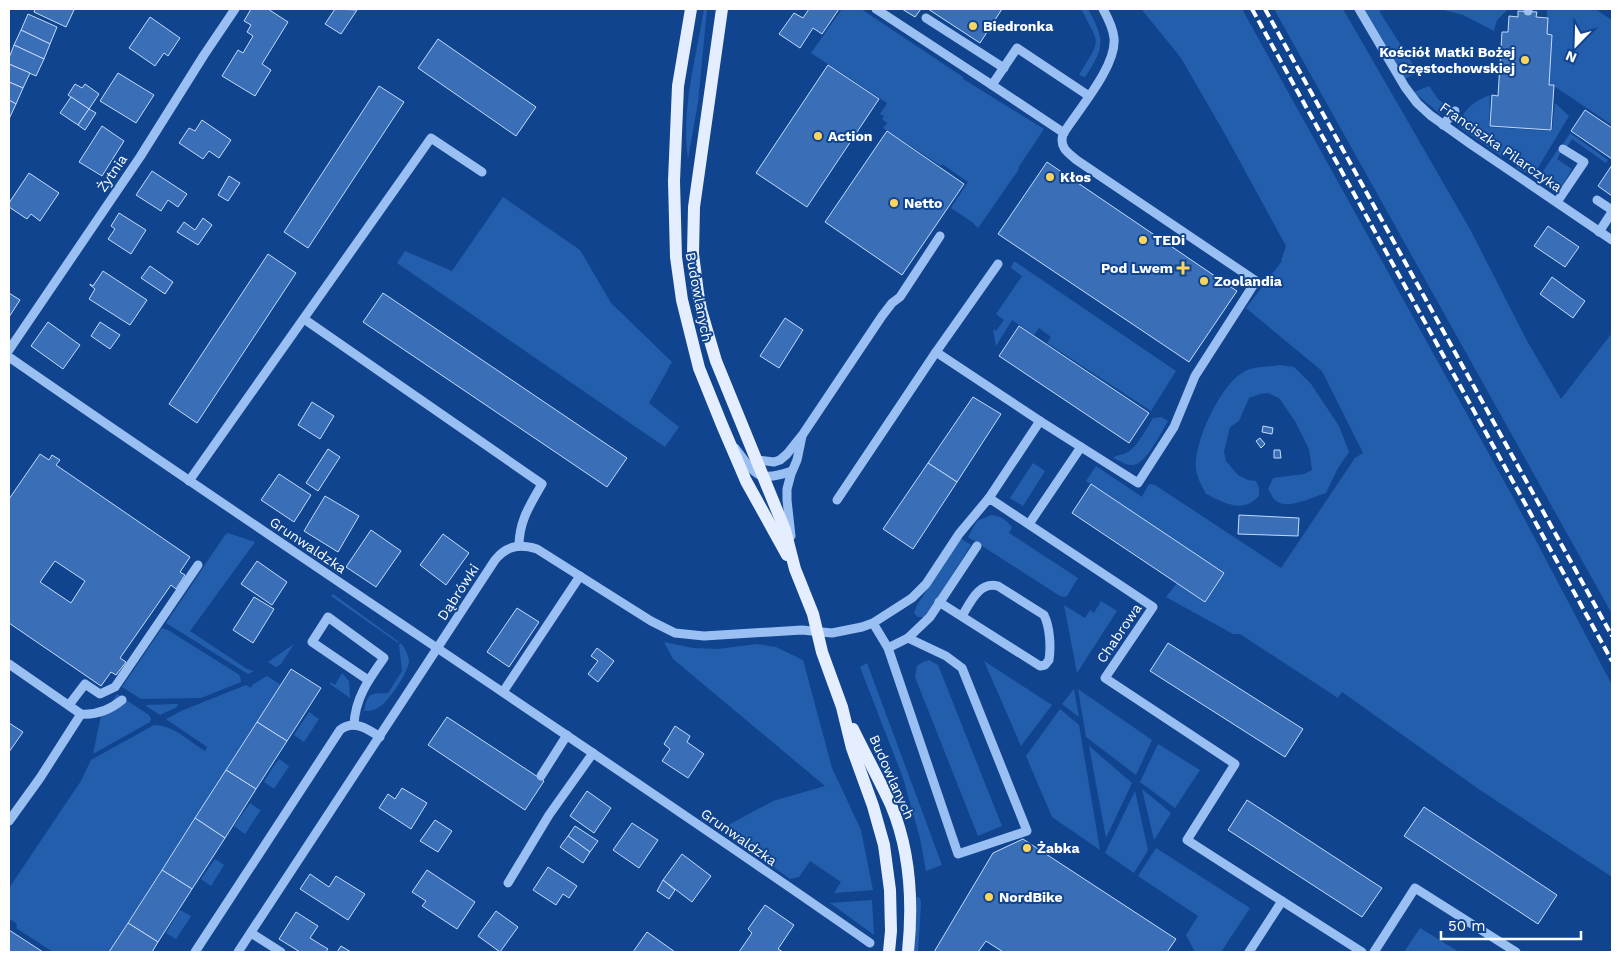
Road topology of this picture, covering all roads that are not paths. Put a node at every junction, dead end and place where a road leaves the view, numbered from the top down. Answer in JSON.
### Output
{"nodes":[{"id":1,"x":235,"y":9,"type":"edge"},
{"id":2,"x":691,"y":9,"type":"edge"},
{"id":3,"x":722,"y":9,"type":"edge"},
{"id":4,"x":876,"y":9,"type":"edge"},
{"id":5,"x":1103,"y":9,"type":"edge"},
{"id":6,"x":1359,"y":9,"type":"edge"},
{"id":7,"x":926,"y":18,"type":"dead end"},
{"id":8,"x":1004,"y":68,"type":"junction"},
{"id":9,"x":992,"y":86,"type":"junction"},
{"id":10,"x":1089,"y":96,"type":"junction"},
{"id":11,"x":1455,"y":111,"type":"dead end"},
{"id":12,"x":1443,"y":125,"type":"junction"},
{"id":13,"x":1064,"y":133,"type":"junction"},
{"id":14,"x":1563,"y":149,"type":"dead end"},
{"id":15,"x":482,"y":172,"type":"dead end"},
{"id":16,"x":1597,"y":200,"type":"dead end"},
{"id":17,"x":1557,"y":202,"type":"junction"},
{"id":18,"x":1612,"y":211,"type":"edge"},
{"id":19,"x":1600,"y":232,"type":"junction"},
{"id":20,"x":940,"y":236,"type":"dead end"},
{"id":21,"x":1612,"y":240,"type":"edge"},
{"id":22,"x":998,"y":264,"type":"dead end"},
{"id":23,"x":304,"y":319,"type":"junction"},
{"id":24,"x":9,"y":350,"type":"edge"},
{"id":25,"x":936,"y":352,"type":"junction"},
{"id":26,"x":9,"y":357,"type":"edge"},
{"id":27,"x":1040,"y":421,"type":"junction"},
{"id":28,"x":803,"y":434,"type":"junction"},
{"id":29,"x":728,"y":438,"type":"junction"},
{"id":30,"x":1081,"y":447,"type":"junction"},
{"id":31,"x":757,"y":460,"type":"junction"},
{"id":32,"x":792,"y":471,"type":"junction"},
{"id":33,"x":764,"y":477,"type":"junction"},
{"id":34,"x":189,"y":481,"type":"junction"},
{"id":35,"x":989,"y":498,"type":"junction"},
{"id":36,"x":837,"y":500,"type":"dead end"},
{"id":37,"x":1029,"y":524,"type":"junction"},
{"id":38,"x":519,"y":546,"type":"junction"},
{"id":39,"x":977,"y":546,"type":"dead end"},
{"id":40,"x":198,"y":565,"type":"dead end"},
{"id":41,"x":796,"y":569,"type":"junction"},
{"id":42,"x":580,"y":576,"type":"junction"},
{"id":43,"x":939,"y":602,"type":"junction"},
{"id":44,"x":962,"y":616,"type":"junction"},
{"id":45,"x":873,"y":623,"type":"junction"},
{"id":46,"x":817,"y":632,"type":"junction"},
{"id":47,"x":908,"y":638,"type":"junction"},
{"id":48,"x":888,"y":648,"type":"junction"},
{"id":49,"x":437,"y":649,"type":"junction"},
{"id":50,"x":9,"y":664,"type":"edge"},
{"id":51,"x":368,"y":680,"type":"junction"},
{"id":52,"x":503,"y":692,"type":"junction"},
{"id":53,"x":122,"y":700,"type":"dead end"},
{"id":54,"x":69,"y":705,"type":"junction"},
{"id":55,"x":842,"y":707,"type":"junction"},
{"id":56,"x":81,"y":714,"type":"junction"},
{"id":57,"x":354,"y":725,"type":"junction"},
{"id":58,"x":567,"y":735,"type":"junction"},
{"id":59,"x":380,"y":737,"type":"junction"},
{"id":60,"x":593,"y":753,"type":"junction"},
{"id":61,"x":541,"y":776,"type":"dead end"},
{"id":62,"x":9,"y":821,"type":"edge"},
{"id":63,"x":508,"y":883,"type":"dead end"},
{"id":64,"x":1282,"y":901,"type":"junction"},
{"id":65,"x":251,"y":932,"type":"junction"},
{"id":66,"x":870,"y":944,"type":"dead end"},
{"id":67,"x":195,"y":952,"type":"edge"},
{"id":68,"x":238,"y":952,"type":"edge"},
{"id":69,"x":281,"y":952,"type":"edge"},
{"id":70,"x":889,"y":952,"type":"edge"},
{"id":71,"x":908,"y":952,"type":"edge"},
{"id":72,"x":1248,"y":952,"type":"edge"},
{"id":73,"x":1362,"y":952,"type":"edge"},
{"id":74,"x":1374,"y":952,"type":"edge"},
{"id":75,"x":1516,"y":952,"type":"edge"}],
"edges":[{"from":1,"to":24,"type":"street","name":"Żytnia"},
{"from":2,"to":29,"type":"main road","name":"Budowlanych"},
{"from":3,"to":31,"type":"main road","name":"Budowlanych"},
{"from":4,"to":9,"type":"street"},
{"from":5,"to":10,"type":"street"},
{"from":6,"to":12,"type":"street","name":"Franciszka Pilarczyka"},
{"from":7,"to":8,"type":"street"},
{"from":8,"to":9,"type":"street"},
{"from":8,"to":10,"type":"street"},
{"from":9,"to":13,"type":"street"},
{"from":10,"to":13,"type":"street"},
{"from":11,"to":12,"type":"street"},
{"from":12,"to":17,"type":"street","name":"Franciszka Pilarczyka"},
{"from":13,"to":30,"type":"street"},
{"from":14,"to":17,"type":"street"},
{"from":15,"to":23,"type":"street"},
{"from":16,"to":18,"type":"street"},
{"from":17,"to":19,"type":"street","name":"Franciszka Pilarczyka"},
{"from":18,"to":19,"type":"street"},
{"from":19,"to":21,"type":"street","name":"Franciszka Pilarczyka"},
{"from":20,"to":28,"type":"street"},
{"from":22,"to":25,"type":"street"},
{"from":23,"to":34,"type":"street"},
{"from":23,"to":38,"type":"street"},
{"from":25,"to":27,"type":"street"},
{"from":25,"to":36,"type":"street"},
{"from":26,"to":34,"type":"street","name":"Grunwaldzka"},
{"from":27,"to":30,"type":"street"},
{"from":27,"to":35,"type":"street"},
{"from":28,"to":31,"type":"street"},
{"from":28,"to":32,"type":"street"},
{"from":29,"to":33,"type":"street"},
{"from":29,"to":41,"type":"main road","name":"Budowlanych"},
{"from":30,"to":37,"type":"street"},
{"from":31,"to":33,"type":"main road","name":"Budowlanych"},
{"from":32,"to":33,"type":"street"},
{"from":32,"to":41,"type":"street"},
{"from":33,"to":41,"type":"main road","name":"Budowlanych"},
{"from":34,"to":49,"type":"street","name":"Grunwaldzka"},
{"from":35,"to":37,"type":"street","name":"Chabrowa"},
{"from":35,"to":45,"type":"street"},
{"from":37,"to":64,"type":"street","name":"Chabrowa"},
{"from":38,"to":42,"type":"street"},
{"from":38,"to":49,"type":"street","name":"Dąbrówki"},
{"from":39,"to":43,"type":"street"},
{"from":40,"to":54,"type":"street"},
{"from":41,"to":46,"type":"main road","name":"Budowlanych"},
{"from":42,"to":46,"type":"street"},
{"from":42,"to":52,"type":"street"},
{"from":43,"to":44,"type":"street"},
{"from":43,"to":47,"type":"street"},
{"from":44,"to":44,"type":"street"},
{"from":45,"to":46,"type":"street"},
{"from":45,"to":48,"type":"street"},
{"from":46,"to":55,"type":"main road","name":"Budowlanych"},
{"from":47,"to":48,"type":"street"},
{"from":47,"to":48,"type":"street"},
{"from":49,"to":52,"type":"street","name":"Grunwaldzka"},
{"from":49,"to":59,"type":"street","name":"Dąbrówki"},
{"from":50,"to":54,"type":"street"},
{"from":51,"to":51,"type":"street"},
{"from":51,"to":57,"type":"street"},
{"from":52,"to":58,"type":"street","name":"Grunwaldzka"},
{"from":53,"to":56,"type":"street"},
{"from":54,"to":56,"type":"street"},
{"from":55,"to":70,"type":"main road","name":"Budowlanych"},
{"from":55,"to":71,"type":"main road","name":"Budowlanych"},
{"from":56,"to":62,"type":"street"},
{"from":57,"to":59,"type":"street"},
{"from":57,"to":67,"type":"street"},
{"from":58,"to":60,"type":"street","name":"Grunwaldzka"},
{"from":58,"to":61,"type":"street"},
{"from":59,"to":65,"type":"street","name":"Dąbrówki"},
{"from":60,"to":63,"type":"street"},
{"from":60,"to":66,"type":"street","name":"Grunwaldzka"},
{"from":64,"to":72,"type":"street"},
{"from":64,"to":73,"type":"street"},
{"from":65,"to":68,"type":"street","name":"Dąbrówki"},
{"from":65,"to":69,"type":"street"},
{"from":74,"to":75,"type":"street"}]}
